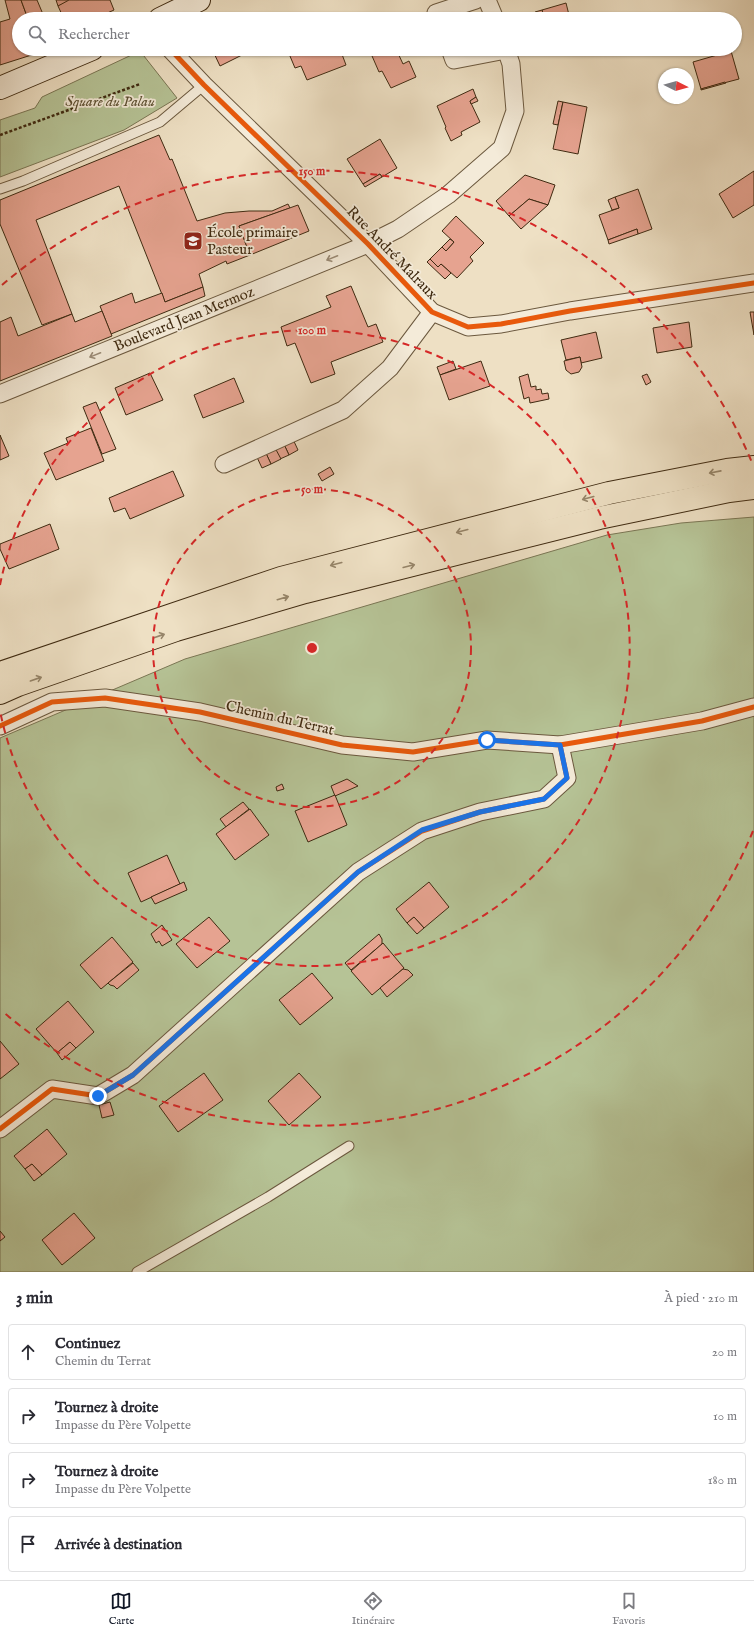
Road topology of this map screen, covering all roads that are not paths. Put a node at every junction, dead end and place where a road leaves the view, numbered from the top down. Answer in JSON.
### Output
{"nodes":[{"id":1,"x":199,"y":0,"type":"edge"},
{"id":2,"x":476,"y":0,"type":"edge"},
{"id":3,"x":488,"y":0,"type":"edge"},
{"id":4,"x":174,"y":12,"type":"edge"},
{"id":5,"x":439,"y":12,"type":"edge"},
{"id":6,"x":492,"y":12,"type":"edge"},
{"id":7,"x":75,"y":56,"type":"edge"},
{"id":8,"x":177,"y":56,"type":"edge"},
{"id":9,"x":453,"y":56,"type":"edge"},
{"id":10,"x":473,"y":56,"type":"edge"},
{"id":11,"x":508,"y":56,"type":"edge"},
{"id":12,"x":204,"y":85,"type":"junction"},
{"id":13,"x":0,"y":88,"type":"edge"},
{"id":14,"x":0,"y":189,"type":"edge"},
{"id":15,"x":368,"y":244,"type":"junction"},
{"id":16,"x":754,"y":283,"type":"edge"},
{"id":17,"x":432,"y":312,"type":"junction"},
{"id":18,"x":0,"y":394,"type":"edge"},
{"id":19,"x":224,"y":464,"type":"dead end"},
{"id":20,"x":754,"y":467,"type":"edge"},
{"id":21,"x":754,"y":488,"type":"edge"},
{"id":22,"x":0,"y":673,"type":"edge"},
{"id":23,"x":0,"y":693,"type":"edge"},
{"id":24,"x":754,"y":707,"type":"edge"},
{"id":25,"x":0,"y":726,"type":"edge"},
{"id":26,"x":560,"y":745,"type":"junction"},
{"id":27,"x":0,"y":1129,"type":"edge"},
{"id":28,"x":349,"y":1146,"type":"dead end"},
{"id":29,"x":137,"y":1272,"type":"edge"}],
"edges":[{"from":1,"to":4,"type":"main road"},
{"from":2,"to":5,"type":"street"},
{"from":3,"to":6,"type":"street"},
{"from":7,"to":13,"type":"main road"},
{"from":8,"to":12,"type":"street","name":"Rue André Malraux"},
{"from":9,"to":10,"type":"street"},
{"from":11,"to":15,"type":"street","name":"Boulevard Jean Mermoz"},
{"from":12,"to":14,"type":"lane"},
{"from":12,"to":15,"type":"street","name":"Rue André Malraux"},
{"from":15,"to":17,"type":"street","name":"Rue André Malraux"},
{"from":15,"to":18,"type":"street","name":"Boulevard Jean Mermoz","one_way":true},
{"from":16,"to":17,"type":"street","name":"Rue André Malraux"},
{"from":17,"to":19,"type":"street"},
{"from":20,"to":22,"type":"highway","one_way":true},
{"from":23,"to":21,"type":"highway","one_way":true},
{"from":24,"to":26,"type":"street","name":"Chemin du Terrat"},
{"from":25,"to":26,"type":"street","name":"Chemin du Terrat"},
{"from":26,"to":27,"type":"street"},
{"from":28,"to":29,"type":"lane"}]}
